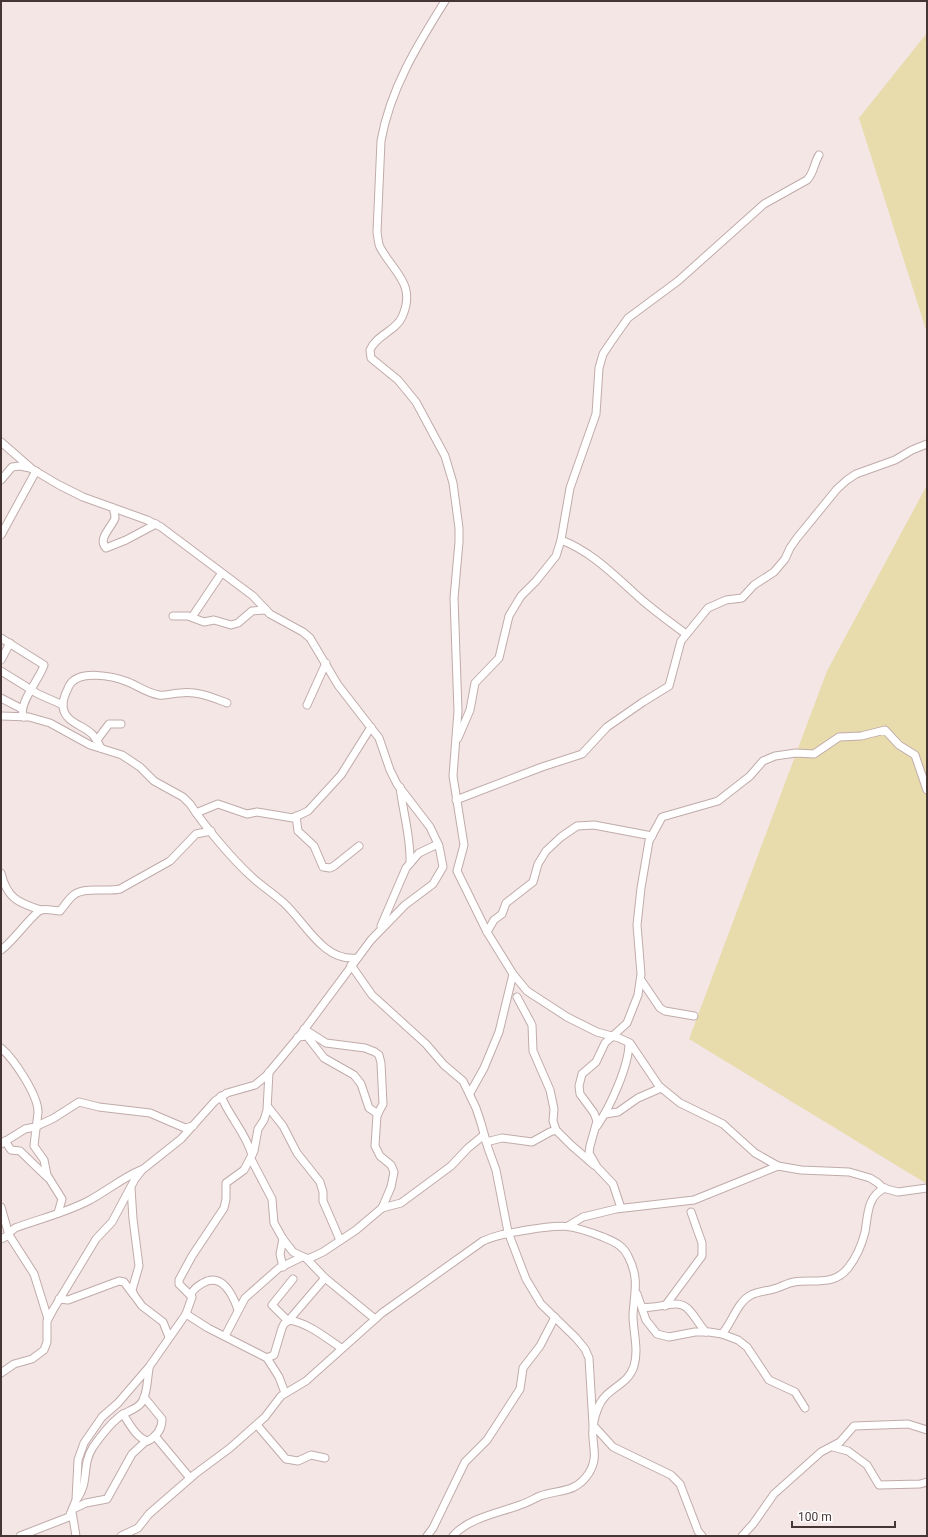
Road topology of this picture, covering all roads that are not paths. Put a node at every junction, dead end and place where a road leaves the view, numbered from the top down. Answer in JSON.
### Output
{"nodes":[{"id":1,"x":445,"y":1,"type":"edge"},
{"id":2,"x":819,"y":155,"type":"dead end"},
{"id":3,"x":1,"y":442,"type":"edge"},
{"id":4,"x":927,"y":444,"type":"edge"},
{"id":5,"x":34,"y":470,"type":"junction"},
{"id":6,"x":1,"y":480,"type":"edge"},
{"id":7,"x":113,"y":508,"type":"junction"},
{"id":8,"x":156,"y":524,"type":"junction"},
{"id":9,"x":1,"y":535,"type":"edge"},
{"id":10,"x":561,"y":540,"type":"junction"},
{"id":11,"x":221,"y":574,"type":"junction"},
{"id":12,"x":266,"y":610,"type":"junction"},
{"id":13,"x":172,"y":616,"type":"dead end"},
{"id":14,"x":192,"y":617,"type":"junction"},
{"id":15,"x":686,"y":634,"type":"junction"},
{"id":16,"x":1,"y":638,"type":"edge"},
{"id":17,"x":10,"y":643,"type":"junction"},
{"id":18,"x":1,"y":660,"type":"edge"},
{"id":19,"x":326,"y":663,"type":"junction"},
{"id":20,"x":1,"y":671,"type":"edge"},
{"id":21,"x":31,"y":689,"type":"junction"},
{"id":22,"x":1,"y":698,"type":"edge"},
{"id":23,"x":227,"y":703,"type":"dead end"},
{"id":24,"x":63,"y":705,"type":"junction"},
{"id":25,"x":307,"y":705,"type":"dead end"},
{"id":26,"x":22,"y":709,"type":"junction"},
{"id":27,"x":1,"y":716,"type":"edge"},
{"id":28,"x":24,"y":717,"type":"junction"},
{"id":29,"x":121,"y":724,"type":"dead end"},
{"id":30,"x":372,"y":727,"type":"junction"},
{"id":31,"x":97,"y":740,"type":"junction"},
{"id":32,"x":456,"y":742,"type":"junction"},
{"id":33,"x":101,"y":748,"type":"junction"},
{"id":34,"x":400,"y":788,"type":"junction"},
{"id":35,"x":927,"y":790,"type":"edge"},
{"id":36,"x":456,"y":800,"type":"junction"},
{"id":37,"x":196,"y":813,"type":"junction"},
{"id":38,"x":296,"y":816,"type":"junction"},
{"id":39,"x":211,"y":831,"type":"junction"},
{"id":40,"x":652,"y":836,"type":"junction"},
{"id":41,"x":438,"y":844,"type":"junction"},
{"id":42,"x":360,"y":846,"type":"dead end"},
{"id":43,"x":410,"y":863,"type":"junction"},
{"id":44,"x":1,"y":873,"type":"edge"},
{"id":45,"x":41,"y":910,"type":"junction"},
{"id":46,"x":379,"y":931,"type":"junction"},
{"id":47,"x":487,"y":932,"type":"junction"},
{"id":48,"x":1,"y":950,"type":"edge"},
{"id":49,"x":357,"y":958,"type":"junction"},
{"id":50,"x":351,"y":965,"type":"junction"},
{"id":51,"x":513,"y":974,"type":"junction"},
{"id":52,"x":641,"y":980,"type":"junction"},
{"id":53,"x":517,"y":997,"type":"junction"},
{"id":54,"x":535,"y":998,"type":"junction"},
{"id":55,"x":506,"y":1000,"type":"junction"},
{"id":56,"x":694,"y":1016,"type":"dead end"},
{"id":57,"x":304,"y":1029,"type":"junction"},
{"id":58,"x":613,"y":1036,"type":"junction"},
{"id":59,"x":298,"y":1037,"type":"junction"},
{"id":60,"x":629,"y":1043,"type":"junction"},
{"id":61,"x":1,"y":1048,"type":"edge"},
{"id":62,"x":269,"y":1072,"type":"junction"},
{"id":63,"x":661,"y":1088,"type":"junction"},
{"id":64,"x":470,"y":1093,"type":"junction"},
{"id":65,"x":221,"y":1096,"type":"junction"},
{"id":66,"x":268,"y":1107,"type":"junction"},
{"id":67,"x":378,"y":1114,"type":"junction"},
{"id":68,"x":605,"y":1114,"type":"junction"},
{"id":69,"x":194,"y":1126,"type":"junction"},
{"id":70,"x":35,"y":1127,"type":"junction"},
{"id":71,"x":596,"y":1128,"type":"junction"},
{"id":72,"x":556,"y":1130,"type":"junction"},
{"id":73,"x":484,"y":1135,"type":"junction"},
{"id":74,"x":3,"y":1142,"type":"edge"},
{"id":75,"x":486,"y":1142,"type":"junction"},
{"id":76,"x":252,"y":1157,"type":"junction"},
{"id":77,"x":778,"y":1166,"type":"junction"},
{"id":78,"x":598,"y":1167,"type":"junction"},
{"id":79,"x":142,"y":1170,"type":"junction"},
{"id":80,"x":50,"y":1180,"type":"junction"},
{"id":81,"x":131,"y":1188,"type":"junction"},
{"id":82,"x":886,"y":1188,"type":"junction"},
{"id":83,"x":927,"y":1188,"type":"edge"},
{"id":84,"x":1,"y":1207,"type":"edge"},
{"id":85,"x":382,"y":1208,"type":"junction"},
{"id":86,"x":622,"y":1208,"type":"junction"},
{"id":87,"x":691,"y":1212,"type":"dead end"},
{"id":88,"x":58,"y":1213,"type":"junction"},
{"id":89,"x":568,"y":1226,"type":"junction"},
{"id":90,"x":508,"y":1232,"type":"junction"},
{"id":91,"x":9,"y":1234,"type":"junction"},
{"id":92,"x":1,"y":1239,"type":"edge"},
{"id":93,"x":283,"y":1239,"type":"junction"},
{"id":94,"x":340,"y":1240,"type":"junction"},
{"id":95,"x":304,"y":1258,"type":"junction"},
{"id":96,"x":283,"y":1266,"type":"junction"},
{"id":97,"x":326,"y":1278,"type":"junction"},
{"id":98,"x":293,"y":1279,"type":"dead end"},
{"id":99,"x":636,"y":1293,"type":"junction"},
{"id":100,"x":191,"y":1294,"type":"junction"},
{"id":101,"x":134,"y":1295,"type":"junction"},
{"id":102,"x":59,"y":1299,"type":"junction"},
{"id":103,"x":665,"y":1306,"type":"junction"},
{"id":104,"x":642,"y":1307,"type":"junction"},
{"id":105,"x":238,"y":1310,"type":"junction"},
{"id":106,"x":186,"y":1314,"type":"junction"},
{"id":107,"x":555,"y":1317,"type":"junction"},
{"id":108,"x":48,"y":1319,"type":"junction"},
{"id":109,"x":375,"y":1319,"type":"junction"},
{"id":110,"x":289,"y":1321,"type":"junction"},
{"id":111,"x":706,"y":1332,"type":"junction"},
{"id":112,"x":722,"y":1334,"type":"junction"},
{"id":113,"x":225,"y":1336,"type":"junction"},
{"id":114,"x":169,"y":1337,"type":"junction"},
{"id":115,"x":340,"y":1348,"type":"junction"},
{"id":116,"x":267,"y":1358,"type":"junction"},
{"id":117,"x":150,"y":1367,"type":"junction"},
{"id":118,"x":1,"y":1373,"type":"edge"},
{"id":119,"x":285,"y":1394,"type":"junction"},
{"id":120,"x":144,"y":1397,"type":"junction"},
{"id":121,"x":805,"y":1408,"type":"dead end"},
{"id":122,"x":123,"y":1414,"type":"junction"},
{"id":123,"x":257,"y":1425,"type":"junction"},
{"id":124,"x":593,"y":1425,"type":"junction"},
{"id":125,"x":927,"y":1430,"type":"edge"},
{"id":126,"x":155,"y":1436,"type":"junction"},
{"id":127,"x":146,"y":1441,"type":"junction"},
{"id":128,"x":833,"y":1447,"type":"junction"},
{"id":129,"x":325,"y":1458,"type":"dead end"},
{"id":130,"x":190,"y":1478,"type":"junction"},
{"id":131,"x":927,"y":1482,"type":"edge"},
{"id":132,"x":76,"y":1500,"type":"junction"},
{"id":133,"x":73,"y":1510,"type":"junction"},
{"id":134,"x":20,"y":1536,"type":"edge"},
{"id":135,"x":76,"y":1536,"type":"edge"},
{"id":136,"x":121,"y":1536,"type":"edge"},
{"id":137,"x":427,"y":1536,"type":"edge"},
{"id":138,"x":453,"y":1536,"type":"edge"},
{"id":139,"x":702,"y":1536,"type":"edge"},
{"id":140,"x":742,"y":1536,"type":"edge"}],
"edges":[{"from":1,"to":32,"type":"street"},
{"from":2,"to":10,"type":"street"},
{"from":3,"to":5,"type":"street"},
{"from":4,"to":15,"type":"street"},
{"from":5,"to":6,"type":"street"},
{"from":5,"to":7,"type":"street"},
{"from":5,"to":9,"type":"street"},
{"from":7,"to":8,"type":"street"},
{"from":7,"to":8,"type":"street"},
{"from":8,"to":11,"type":"street"},
{"from":10,"to":15,"type":"street"},
{"from":10,"to":32,"type":"street"},
{"from":11,"to":12,"type":"street"},
{"from":11,"to":14,"type":"street"},
{"from":12,"to":14,"type":"street"},
{"from":12,"to":19,"type":"street"},
{"from":13,"to":14,"type":"street"},
{"from":15,"to":36,"type":"street"},
{"from":16,"to":17,"type":"street"},
{"from":17,"to":18,"type":"street"},
{"from":17,"to":21,"type":"street"},
{"from":19,"to":25,"type":"street"},
{"from":19,"to":30,"type":"street"},
{"from":20,"to":21,"type":"street"},
{"from":21,"to":24,"type":"street"},
{"from":21,"to":26,"type":"street"},
{"from":22,"to":26,"type":"street"},
{"from":23,"to":24,"type":"street"},
{"from":24,"to":31,"type":"street"},
{"from":26,"to":28,"type":"street"},
{"from":27,"to":28,"type":"street"},
{"from":28,"to":33,"type":"street"},
{"from":29,"to":31,"type":"street"},
{"from":30,"to":34,"type":"street"},
{"from":30,"to":38,"type":"street"},
{"from":31,"to":33,"type":"street"},
{"from":32,"to":36,"type":"street"},
{"from":33,"to":37,"type":"street"},
{"from":34,"to":41,"type":"street"},
{"from":34,"to":43,"type":"street"},
{"from":35,"to":40,"type":"street"},
{"from":36,"to":47,"type":"street"},
{"from":37,"to":38,"type":"street"},
{"from":37,"to":39,"type":"street"},
{"from":38,"to":42,"type":"street"},
{"from":39,"to":45,"type":"street"},
{"from":39,"to":49,"type":"street"},
{"from":40,"to":47,"type":"street"},
{"from":40,"to":52,"type":"street"},
{"from":41,"to":43,"type":"street"},
{"from":41,"to":46,"type":"street"},
{"from":43,"to":46,"type":"street"},
{"from":44,"to":45,"type":"street"},
{"from":45,"to":48,"type":"street"},
{"from":46,"to":49,"type":"street"},
{"from":47,"to":51,"type":"street"},
{"from":49,"to":50,"type":"street"},
{"from":50,"to":57,"type":"street"},
{"from":50,"to":64,"type":"street"},
{"from":51,"to":54,"type":"street"},
{"from":51,"to":55,"type":"street"},
{"from":52,"to":56,"type":"street"},
{"from":52,"to":58,"type":"street"},
{"from":53,"to":54,"type":"street"},
{"from":53,"to":55,"type":"street"},
{"from":53,"to":72,"type":"street"},
{"from":54,"to":58,"type":"street"},
{"from":55,"to":64,"type":"street"},
{"from":57,"to":59,"type":"street"},
{"from":57,"to":67,"type":"street"},
{"from":58,"to":60,"type":"street"},
{"from":58,"to":71,"type":"street"},
{"from":59,"to":62,"type":"street"},
{"from":59,"to":67,"type":"street"},
{"from":60,"to":63,"type":"street"},
{"from":60,"to":68,"type":"street"},
{"from":61,"to":70,"type":"street"},
{"from":62,"to":65,"type":"street"},
{"from":62,"to":66,"type":"street"},
{"from":63,"to":68,"type":"street"},
{"from":63,"to":77,"type":"street"},
{"from":64,"to":73,"type":"street"},
{"from":65,"to":69,"type":"street"},
{"from":65,"to":76,"type":"street"},
{"from":66,"to":76,"type":"street"},
{"from":66,"to":94,"type":"street"},
{"from":67,"to":85,"type":"street"},
{"from":68,"to":71,"type":"street"},
{"from":69,"to":70,"type":"street"},
{"from":69,"to":79,"type":"street"},
{"from":70,"to":74,"type":"street"},
{"from":70,"to":80,"type":"street"},
{"from":71,"to":78,"type":"street"},
{"from":72,"to":75,"type":"street"},
{"from":72,"to":78,"type":"street"},
{"from":73,"to":75,"type":"street"},
{"from":73,"to":85,"type":"street"},
{"from":74,"to":80,"type":"street"},
{"from":75,"to":90,"type":"street"},
{"from":76,"to":93,"type":"street"},
{"from":76,"to":100,"type":"street"},
{"from":77,"to":82,"type":"street"},
{"from":77,"to":86,"type":"street"},
{"from":78,"to":86,"type":"street"},
{"from":79,"to":81,"type":"street"},
{"from":79,"to":88,"type":"street"},
{"from":80,"to":88,"type":"street"},
{"from":81,"to":101,"type":"street"},
{"from":81,"to":102,"type":"street"},
{"from":82,"to":83,"type":"street"},
{"from":82,"to":112,"type":"street"},
{"from":84,"to":91,"type":"street"},
{"from":85,"to":94,"type":"street"},
{"from":86,"to":89,"type":"street"},
{"from":87,"to":103,"type":"street"},
{"from":88,"to":91,"type":"street"},
{"from":89,"to":90,"type":"street"},
{"from":89,"to":99,"type":"street"},
{"from":90,"to":107,"type":"street"},
{"from":90,"to":109,"type":"street"},
{"from":91,"to":92,"type":"street"},
{"from":91,"to":108,"type":"street"},
{"from":93,"to":95,"type":"street"},
{"from":93,"to":96,"type":"street"},
{"from":94,"to":95,"type":"street"},
{"from":95,"to":96,"type":"street"},
{"from":95,"to":97,"type":"street"},
{"from":96,"to":105,"type":"street"},
{"from":97,"to":109,"type":"street"},
{"from":97,"to":110,"type":"street"},
{"from":98,"to":110,"type":"street"},
{"from":99,"to":104,"type":"street"},
{"from":99,"to":124,"type":"street"},
{"from":100,"to":105,"type":"street"},
{"from":100,"to":106,"type":"street"},
{"from":101,"to":102,"type":"street"},
{"from":101,"to":114,"type":"street"},
{"from":102,"to":108,"type":"street"},
{"from":103,"to":104,"type":"street"},
{"from":103,"to":111,"type":"street"},
{"from":104,"to":111,"type":"street"},
{"from":105,"to":113,"type":"street"},
{"from":106,"to":113,"type":"street"},
{"from":106,"to":114,"type":"street"},
{"from":107,"to":124,"type":"street"},
{"from":107,"to":137,"type":"street"},
{"from":108,"to":118,"type":"street"},
{"from":109,"to":115,"type":"street"},
{"from":110,"to":115,"type":"street"},
{"from":110,"to":116,"type":"street"},
{"from":111,"to":112,"type":"street"},
{"from":112,"to":121,"type":"street"},
{"from":113,"to":116,"type":"street"},
{"from":114,"to":117,"type":"street"},
{"from":115,"to":119,"type":"street"},
{"from":116,"to":119,"type":"street"},
{"from":117,"to":120,"type":"street"},
{"from":117,"to":132,"type":"street"},
{"from":119,"to":123,"type":"street"},
{"from":120,"to":122,"type":"street"},
{"from":120,"to":126,"type":"street"},
{"from":122,"to":127,"type":"street"},
{"from":122,"to":132,"type":"street"},
{"from":123,"to":129,"type":"street"},
{"from":123,"to":130,"type":"street"},
{"from":124,"to":138,"type":"street"},
{"from":124,"to":139,"type":"street"},
{"from":125,"to":128,"type":"street"},
{"from":126,"to":127,"type":"street"},
{"from":126,"to":130,"type":"street"},
{"from":127,"to":133,"type":"street"},
{"from":128,"to":131,"type":"street"},
{"from":128,"to":140,"type":"street"},
{"from":130,"to":136,"type":"street"},
{"from":132,"to":133,"type":"street"},
{"from":133,"to":134,"type":"street"},
{"from":133,"to":135,"type":"street"}]}
